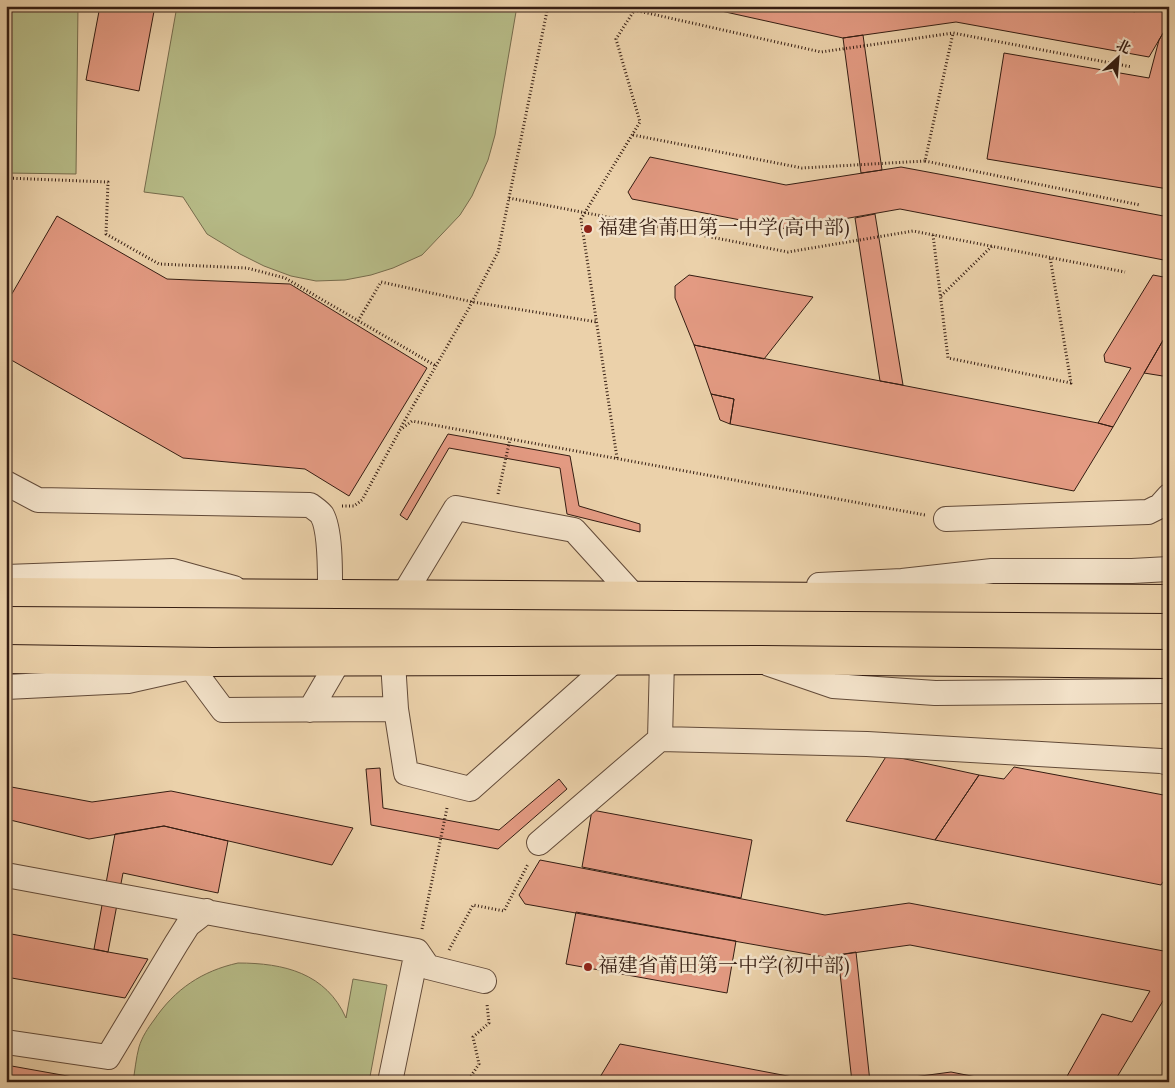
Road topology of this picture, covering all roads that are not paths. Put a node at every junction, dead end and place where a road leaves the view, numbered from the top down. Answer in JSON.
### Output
{"nodes":[{"id":1,"x":6,"y":482,"type":"edge"},
{"id":2,"x":1169,"y":496,"type":"edge"},
{"id":3,"x":946,"y":519,"type":"road end"},
{"id":4,"x":1169,"y":569,"type":"edge"},
{"id":5,"x":6,"y":577,"type":"edge"},
{"id":6,"x":6,"y":592,"type":"edge"},
{"id":7,"x":252,"y":594,"type":"junction"},
{"id":8,"x":330,"y":594,"type":"junction"},
{"id":9,"x":404,"y":594,"type":"junction"},
{"id":10,"x":634,"y":596,"type":"junction"},
{"id":11,"x":691,"y":596,"type":"junction"},
{"id":12,"x":1169,"y":599,"type":"edge"},
{"id":13,"x":6,"y":659,"type":"edge"},
{"id":14,"x":662,"y":660,"type":"junction"},
{"id":15,"x":758,"y":660,"type":"junction"},
{"id":16,"x":614,"y":661,"type":"junction"},
{"id":17,"x":338,"y":662,"type":"junction"},
{"id":18,"x":393,"y":662,"type":"junction"},
{"id":19,"x":1169,"y":664,"type":"edge"},
{"id":20,"x":202,"y":665,"type":"junction"},
{"id":21,"x":6,"y":687,"type":"edge"},
{"id":22,"x":1169,"y":691,"type":"edge"},
{"id":23,"x":396,"y":709,"type":"junction"},
{"id":24,"x":310,"y":710,"type":"junction"},
{"id":25,"x":660,"y":739,"type":"junction"},
{"id":26,"x":1169,"y":763,"type":"edge"},
{"id":27,"x":539,"y":843,"type":"road end"},
{"id":28,"x":6,"y":875,"type":"edge"},
{"id":29,"x":206,"y":911,"type":"junction"},
{"id":30,"x":417,"y":951,"type":"junction"},
{"id":31,"x":484,"y":981,"type":"road end"},
{"id":32,"x":6,"y":1042,"type":"edge"},
{"id":33,"x":390,"y":1082,"type":"edge"}],
"edges":[{"from":1,"to":8,"type":"street"},
{"from":2,"to":3,"type":"street"},
{"from":4,"to":11,"type":"street"},
{"from":5,"to":7,"type":"street"},
{"from":6,"to":7,"type":"main road"},
{"from":7,"to":8,"type":"main road"},
{"from":8,"to":9,"type":"main road"},
{"from":9,"to":10,"type":"main road"},
{"from":9,"to":10,"type":"street"},
{"from":10,"to":11,"type":"main road"},
{"from":11,"to":12,"type":"main road"},
{"from":13,"to":20,"type":"main road"},
{"from":14,"to":15,"type":"main road"},
{"from":14,"to":16,"type":"main road"},
{"from":14,"to":25,"type":"street"},
{"from":15,"to":19,"type":"main road"},
{"from":15,"to":22,"type":"street"},
{"from":16,"to":18,"type":"main road"},
{"from":16,"to":23,"type":"street"},
{"from":17,"to":18,"type":"main road"},
{"from":17,"to":20,"type":"main road"},
{"from":17,"to":24,"type":"street"},
{"from":18,"to":23,"type":"street"},
{"from":20,"to":21,"type":"street"},
{"from":20,"to":24,"type":"street"},
{"from":23,"to":24,"type":"street"},
{"from":25,"to":26,"type":"street"},
{"from":25,"to":27,"type":"street"},
{"from":28,"to":29,"type":"street"},
{"from":29,"to":30,"type":"street"},
{"from":29,"to":32,"type":"street"},
{"from":30,"to":31,"type":"street"},
{"from":30,"to":33,"type":"street"}]}
